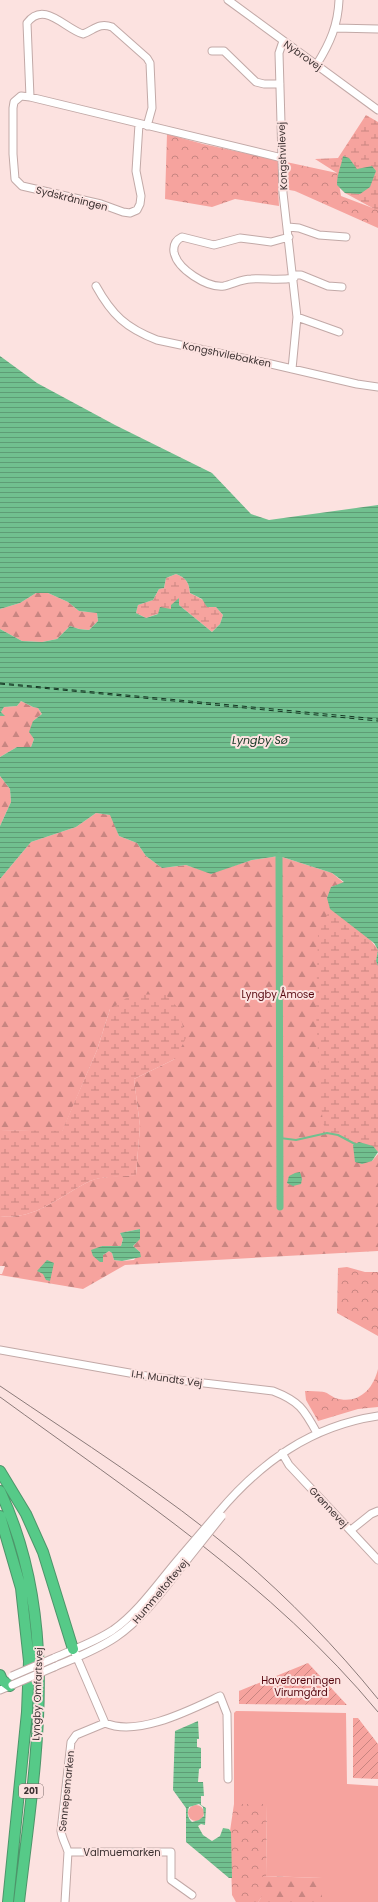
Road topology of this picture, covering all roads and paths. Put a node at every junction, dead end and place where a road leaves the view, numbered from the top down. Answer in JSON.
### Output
{"nodes":[{"id":1,"x":228,"y":0,"type":"edge"},
{"id":2,"x":339,"y":0,"type":"edge"},
{"id":3,"x":335,"y":28,"type":"junction"},
{"id":4,"x":378,"y":29,"type":"edge"},
{"id":5,"x":283,"y":41,"type":"junction"},
{"id":6,"x":212,"y":51,"type":"dead end"},
{"id":7,"x":317,"y":64,"type":"junction"},
{"id":8,"x":280,"y":84,"type":"junction"},
{"id":9,"x":30,"y":97,"type":"junction"},
{"id":10,"x":378,"y":110,"type":"edge"},
{"id":11,"x":139,"y":124,"type":"junction"},
{"id":12,"x":147,"y":126,"type":"junction"},
{"id":13,"x":282,"y":158,"type":"junction"},
{"id":14,"x":288,"y":227,"type":"junction"},
{"id":15,"x":289,"y":237,"type":"junction"},
{"id":16,"x":346,"y":237,"type":"dead end"},
{"id":17,"x":294,"y":277,"type":"junction"},
{"id":18,"x":96,"y":286,"type":"dead end"},
{"id":19,"x":342,"y":287,"type":"dead end"},
{"id":20,"x":297,"y":317,"type":"junction"},
{"id":21,"x":339,"y":332,"type":"dead end"},
{"id":22,"x":292,"y":369,"type":"junction"},
{"id":23,"x":378,"y":387,"type":"edge"},
{"id":24,"x":0,"y":1350,"type":"edge"},
{"id":25,"x":378,"y":1416,"type":"edge"},
{"id":26,"x":317,"y":1433,"type":"junction"},
{"id":27,"x":282,"y":1453,"type":"junction"},
{"id":28,"x":0,"y":1471,"type":"edge"},
{"id":29,"x":0,"y":1491,"type":"edge"},
{"id":30,"x":378,"y":1511,"type":"edge"},
{"id":31,"x":0,"y":1516,"type":"edge"},
{"id":32,"x":351,"y":1530,"type":"junction"},
{"id":33,"x":378,"y":1560,"type":"edge"},
{"id":34,"x":75,"y":1654,"type":"junction"},
{"id":35,"x":5,"y":1682,"type":"edge"},
{"id":36,"x":105,"y":1723,"type":"junction"},
{"id":37,"x":228,"y":1779,"type":"dead end"},
{"id":38,"x":68,"y":1852,"type":"junction"},
{"id":39,"x":192,"y":1895,"type":"dead end"},
{"id":40,"x":8,"y":1902,"type":"edge"},
{"id":41,"x":19,"y":1902,"type":"edge"},
{"id":42,"x":65,"y":1902,"type":"edge"}],
"edges":[{"from":1,"to":5,"type":"street","name":"Nybrovej"},
{"from":2,"to":3,"type":"street"},
{"from":3,"to":4,"type":"street"},
{"from":3,"to":7,"type":"street"},
{"from":5,"to":7,"type":"street","name":"Nybrovej"},
{"from":5,"to":8,"type":"street","name":"Kongshvilevej"},
{"from":6,"to":8,"type":"street"},
{"from":7,"to":10,"type":"street","name":"Nybrovej"},
{"from":8,"to":13,"type":"street","name":"Kongshvilevej"},
{"from":9,"to":11,"type":"street"},
{"from":9,"to":11,"type":"street","name":"Sydskråningen"},
{"from":9,"to":12,"type":"street"},
{"from":11,"to":12,"type":"street"},
{"from":12,"to":13,"type":"street"},
{"from":13,"to":14,"type":"street","name":"Kongshvilevej"},
{"from":14,"to":15,"type":"street","name":"Kongshvilevej"},
{"from":14,"to":16,"type":"street"},
{"from":15,"to":17,"type":"street","name":"Kongshvilevej"},
{"from":15,"to":17,"type":"street"},
{"from":17,"to":19,"type":"street"},
{"from":17,"to":20,"type":"street","name":"Kongshvilevej"},
{"from":18,"to":22,"type":"street","name":"Kongshvilebakken"},
{"from":20,"to":21,"type":"street"},
{"from":20,"to":22,"type":"street","name":"Kongshvilevej"},
{"from":22,"to":23,"type":"street","name":"Kongshvilebakken"},
{"from":24,"to":26,"type":"street","name":"I.H. Mundts Vej"},
{"from":25,"to":26,"type":"street","name":"Hummeltoftevej"},
{"from":26,"to":27,"type":"street","name":"Hummeltoftevej"},
{"from":27,"to":32,"type":"street","name":"Grønnevej"},
{"from":27,"to":34,"type":"street","name":"Hummeltoftevej","bridge":true},
{"from":28,"to":34,"type":"highway"},
{"from":29,"to":41,"type":"highway","name":"Lyngby Omfartsvej","number":"201"},
{"from":30,"to":32,"type":"street"},
{"from":31,"to":40,"type":"highway","name":"Lyngby Omfartsvej","number":"201"},
{"from":32,"to":33,"type":"street","name":"Grønnevej"},
{"from":34,"to":35,"type":"street","name":"Hummeltoftevej","bridge":true},
{"from":34,"to":35,"type":"street","name":"Hummeltoftevej","bridge":true},
{"from":34,"to":36,"type":"street"},
{"from":36,"to":37,"type":"street"},
{"from":36,"to":38,"type":"street","name":"Sennepsmarken"},
{"from":38,"to":39,"type":"street","name":"Valmuemarken"},
{"from":38,"to":42,"type":"street","name":"Sennepsmarken"}]}
